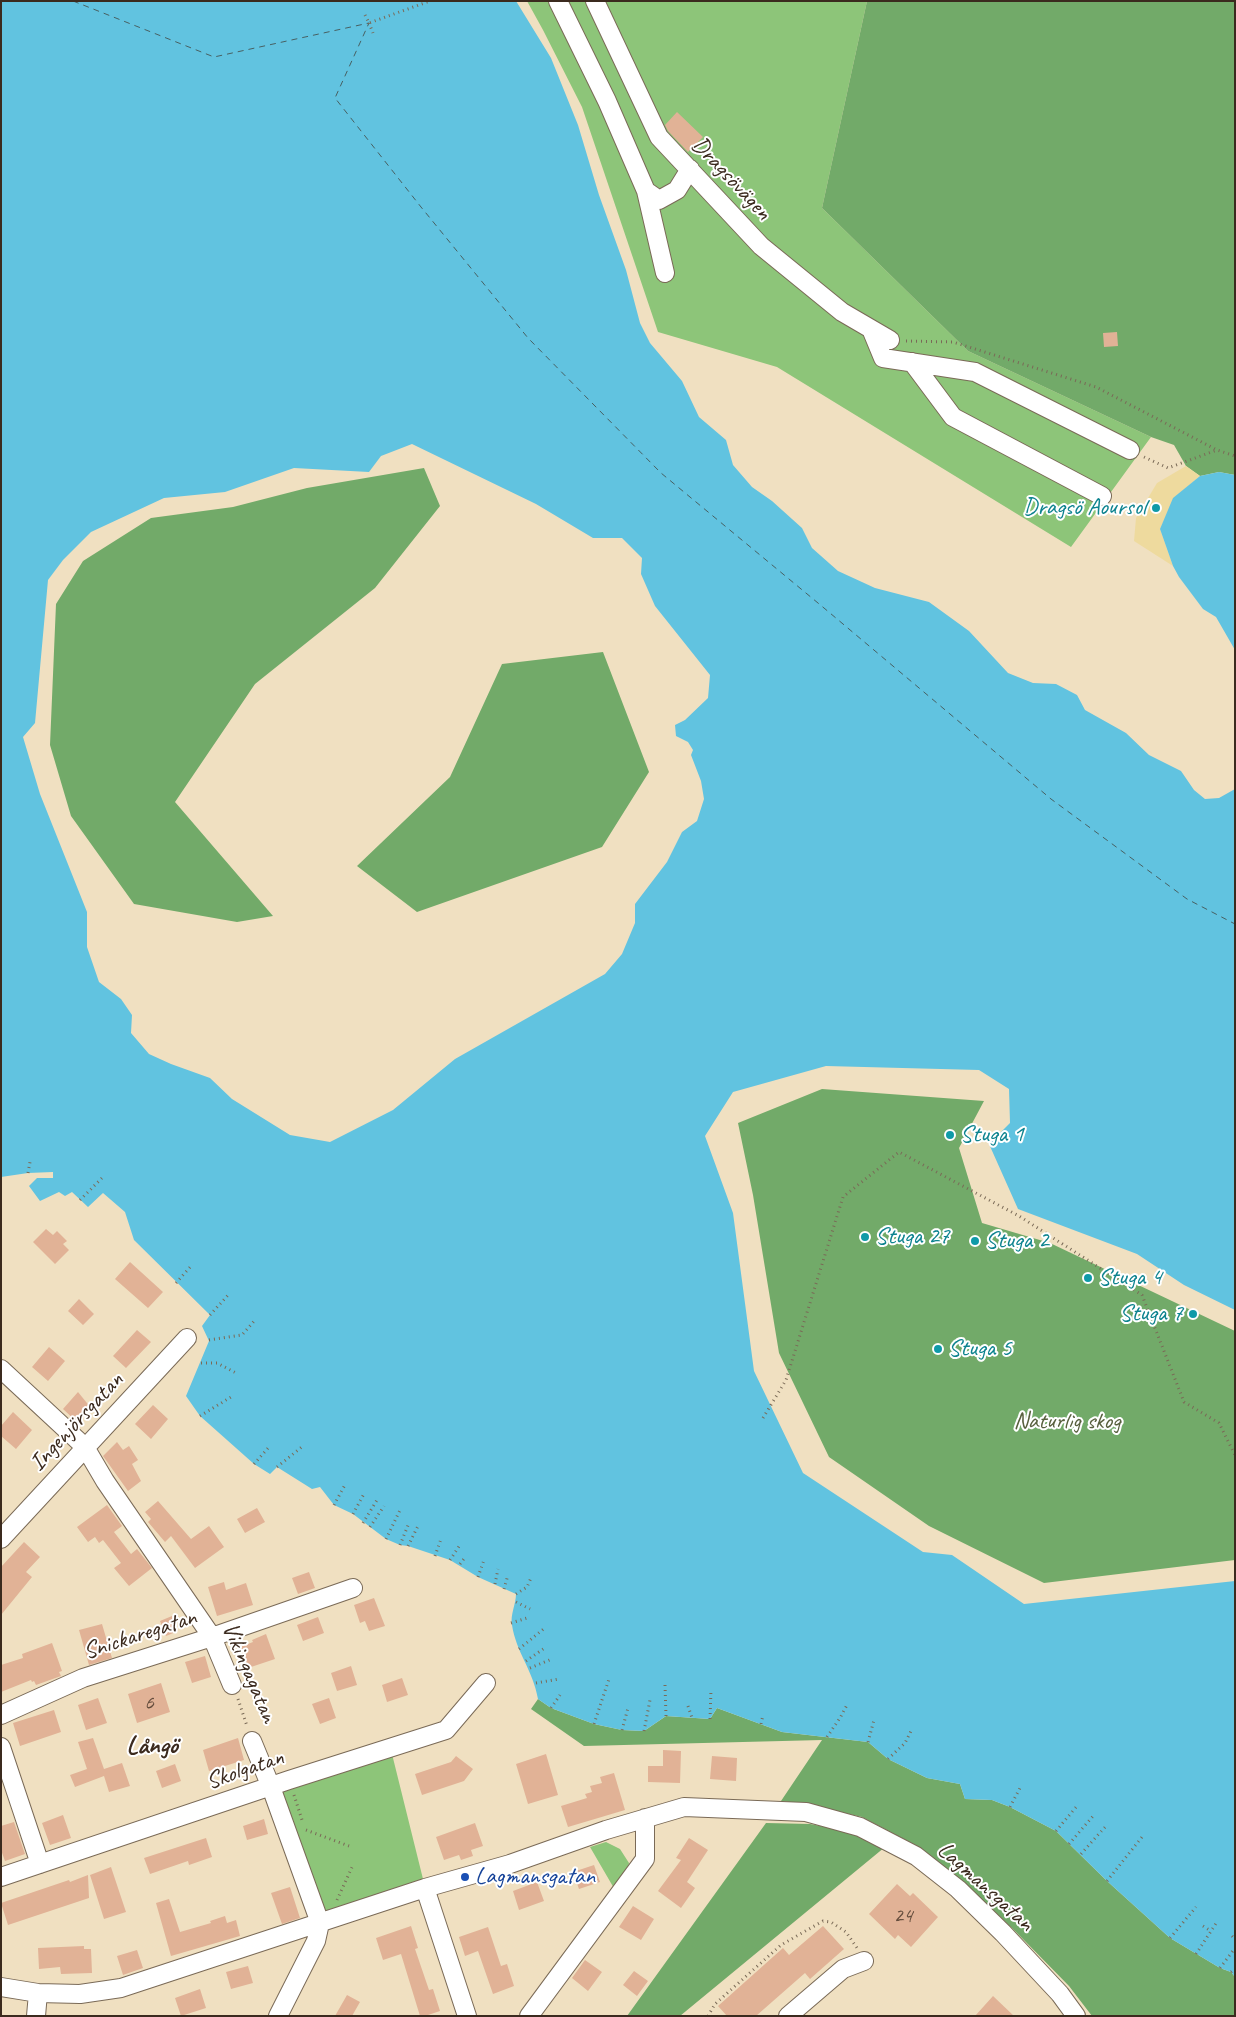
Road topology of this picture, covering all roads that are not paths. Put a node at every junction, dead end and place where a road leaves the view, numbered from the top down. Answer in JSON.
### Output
{"nodes":[{"id":1,"x":558,"y":1,"type":"edge"},
{"id":2,"x":596,"y":1,"type":"edge"},
{"id":3,"x":690,"y":170,"type":"junction"},
{"id":4,"x":646,"y":191,"type":"junction"},
{"id":5,"x":665,"y":273,"type":"dead end"},
{"id":6,"x":871,"y":329,"type":"junction"},
{"id":7,"x":890,"y":340,"type":"road end"},
{"id":8,"x":912,"y":362,"type":"junction"},
{"id":9,"x":1130,"y":450,"type":"road end"},
{"id":10,"x":1102,"y":496,"type":"dead end"},
{"id":11,"x":187,"y":1338,"type":"dead end"},
{"id":12,"x":1,"y":1369,"type":"edge"},
{"id":13,"x":85,"y":1447,"type":"junction"},
{"id":14,"x":1,"y":1539,"type":"edge"},
{"id":15,"x":353,"y":1588,"type":"dead end"},
{"id":16,"x":212,"y":1637,"type":"junction"},
{"id":17,"x":486,"y":1683,"type":"dead end"},
{"id":18,"x":232,"y":1685,"type":"road end"},
{"id":19,"x":1,"y":1715,"type":"edge"},
{"id":20,"x":252,"y":1741,"type":"road end"},
{"id":21,"x":1,"y":1747,"type":"edge"},
{"id":22,"x":271,"y":1787,"type":"junction"},
{"id":23,"x":645,"y":1818,"type":"junction"},
{"id":24,"x":40,"y":1864,"type":"junction"},
{"id":25,"x":1,"y":1877,"type":"edge"},
{"id":26,"x":425,"y":1888,"type":"junction"},
{"id":27,"x":320,"y":1924,"type":"junction"},
{"id":28,"x":864,"y":1961,"type":"road end"},
{"id":29,"x":1,"y":1987,"type":"edge"},
{"id":30,"x":38,"y":1993,"type":"junction"},
{"id":31,"x":36,"y":2016,"type":"edge"},
{"id":32,"x":278,"y":2016,"type":"edge"},
{"id":33,"x":467,"y":2016,"type":"edge"},
{"id":34,"x":530,"y":2016,"type":"edge"},
{"id":35,"x":788,"y":2016,"type":"edge"},
{"id":36,"x":1076,"y":2016,"type":"edge"}],
"edges":[{"from":1,"to":4,"type":"street"},
{"from":2,"to":3,"type":"street","name":"Dragsövägen"},
{"from":3,"to":4,"type":"street"},
{"from":3,"to":6,"type":"street","name":"Dragsövägen"},
{"from":4,"to":5,"type":"street"},
{"from":6,"to":7,"type":"street","name":"Dragsövägen"},
{"from":6,"to":8,"type":"street"},
{"from":8,"to":9,"type":"street"},
{"from":8,"to":10,"type":"street"},
{"from":11,"to":13,"type":"street","name":"Ingenjörsgatan"},
{"from":12,"to":13,"type":"street","name":"Vikingagatan"},
{"from":13,"to":14,"type":"street","name":"Ingenjörsgatan"},
{"from":13,"to":16,"type":"street","name":"Vikingagatan"},
{"from":15,"to":16,"type":"street","name":"Snickaregatan"},
{"from":16,"to":18,"type":"street","name":"Vikingagatan"},
{"from":16,"to":19,"type":"street","name":"Snickaregatan"},
{"from":17,"to":22,"type":"street","name":"Skolgatan"},
{"from":20,"to":22,"type":"street","name":"Vikingagatan"},
{"from":21,"to":24,"type":"street"},
{"from":22,"to":24,"type":"street","name":"Skolgatan"},
{"from":22,"to":27,"type":"street","name":"Vikingagatan"},
{"from":23,"to":26,"type":"street","name":"Lagmansgatan"},
{"from":23,"to":34,"type":"street"},
{"from":23,"to":36,"type":"street","name":"Lagmansgatan"},
{"from":24,"to":25,"type":"street","name":"Skolgatan"},
{"from":26,"to":27,"type":"street","name":"Lagmansgatan"},
{"from":26,"to":33,"type":"street"},
{"from":27,"to":30,"type":"street","name":"Lagmansgatan"},
{"from":27,"to":32,"type":"street"},
{"from":28,"to":35,"type":"street"},
{"from":29,"to":30,"type":"street","name":"Lagmansgatan"},
{"from":30,"to":31,"type":"street"}]}
